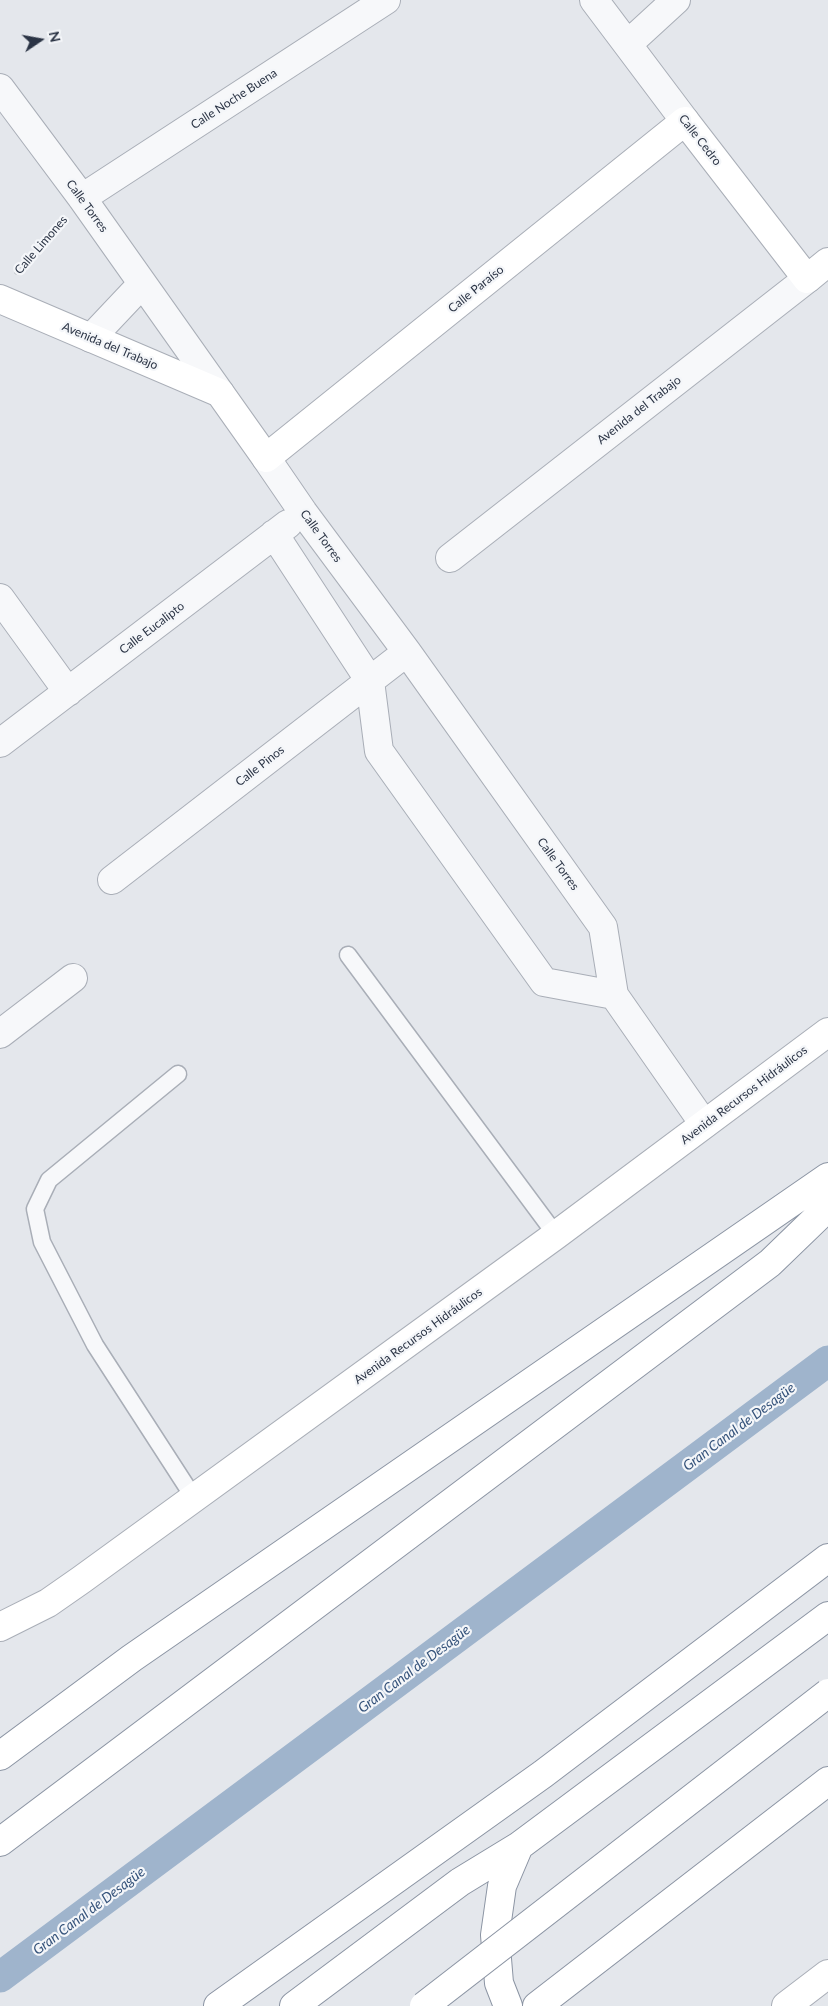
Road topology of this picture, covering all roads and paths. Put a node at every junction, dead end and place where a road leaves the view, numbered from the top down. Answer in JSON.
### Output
{"nodes":[{"id":1,"x":386,"y":0,"type":"edge"},
{"id":2,"x":594,"y":0,"type":"edge"},
{"id":3,"x":676,"y":0,"type":"edge"},
{"id":4,"x":628,"y":44,"type":"junction"},
{"id":5,"x":0,"y":88,"type":"edge"},
{"id":6,"x":685,"y":120,"type":"junction"},
{"id":7,"x":82,"y":198,"type":"junction"},
{"id":8,"x":828,"y":262,"type":"edge"},
{"id":9,"x":807,"y":279,"type":"junction"},
{"id":10,"x":142,"y":284,"type":"junction"},
{"id":11,"x":6,"y":288,"type":"edge"},
{"id":12,"x":91,"y":338,"type":"junction"},
{"id":13,"x":220,"y":393,"type":"junction"},
{"id":14,"x":266,"y":458,"type":"junction"},
{"id":15,"x":303,"y":512,"type":"junction"},
{"id":16,"x":274,"y":534,"type":"junction"},
{"id":17,"x":450,"y":558,"type":"dead end"},
{"id":18,"x":0,"y":598,"type":"edge"},
{"id":19,"x":406,"y":652,"type":"junction"},
{"id":20,"x":370,"y":681,"type":"junction"},
{"id":21,"x":68,"y":692,"type":"junction"},
{"id":22,"x":0,"y":743,"type":"edge"},
{"id":23,"x":112,"y":880,"type":"dead end"},
{"id":24,"x":348,"y":955,"type":"dead end"},
{"id":25,"x":73,"y":978,"type":"dead end"},
{"id":26,"x":614,"y":995,"type":"junction"},
{"id":27,"x":828,"y":1032,"type":"edge"},
{"id":28,"x":0,"y":1034,"type":"edge"},
{"id":29,"x":178,"y":1074,"type":"dead end"},
{"id":30,"x":704,"y":1124,"type":"junction"},
{"id":31,"x":828,"y":1177,"type":"edge"},
{"id":32,"x":828,"y":1207,"type":"edge"},
{"id":33,"x":556,"y":1235,"type":"junction"},
{"id":34,"x":194,"y":1498,"type":"junction"},
{"id":35,"x":828,"y":1558,"type":"edge"},
{"id":36,"x":828,"y":1616,"type":"edge"},
{"id":37,"x":0,"y":1628,"type":"edge"},
{"id":38,"x":828,"y":1693,"type":"edge"},
{"id":39,"x":0,"y":1756,"type":"edge"},
{"id":40,"x":828,"y":1781,"type":"edge"},
{"id":41,"x":0,"y":1842,"type":"edge"},
{"id":42,"x":519,"y":1846,"type":"junction"},
{"id":43,"x":828,"y":1974,"type":"edge"},
{"id":44,"x":504,"y":1994,"type":"edge"},
{"id":45,"x":218,"y":2006,"type":"edge"},
{"id":46,"x":294,"y":2006,"type":"edge"},
{"id":47,"x":424,"y":2006,"type":"edge"},
{"id":48,"x":521,"y":2006,"type":"edge"},
{"id":49,"x":537,"y":2006,"type":"edge"},
{"id":50,"x":786,"y":2006,"type":"edge"}],
"edges":[{"from":1,"to":7,"type":"street","name":"Calle Noche Buena"},
{"from":2,"to":4,"type":"street","name":"Calle Cedro"},
{"from":3,"to":4,"type":"street"},
{"from":4,"to":6,"type":"street","name":"Calle Cedro"},
{"from":5,"to":7,"type":"street","name":"Calle Torres"},
{"from":6,"to":9,"type":"main road","name":"Calle Cedro"},
{"from":6,"to":14,"type":"main road","name":"Calle Paraíso"},
{"from":7,"to":10,"type":"street","name":"Calle Torres"},
{"from":7,"to":11,"type":"path","name":"Calle Limones"},
{"from":8,"to":9,"type":"main road","name":"Avenida del Trabajo"},
{"from":9,"to":17,"type":"street","name":"Avenida del Trabajo"},
{"from":10,"to":12,"type":"street"},
{"from":10,"to":13,"type":"street","name":"Calle Torres"},
{"from":11,"to":12,"type":"main road","name":"Avenida del Trabajo"},
{"from":12,"to":13,"type":"main road","name":"Avenida del Trabajo"},
{"from":13,"to":14,"type":"main road","name":"Calle Torres"},
{"from":14,"to":15,"type":"street","name":"Calle Torres"},
{"from":15,"to":16,"type":"street","name":"Calle Eucalipto"},
{"from":15,"to":19,"type":"street","name":"Calle Torres"},
{"from":16,"to":20,"type":"street"},
{"from":16,"to":21,"type":"street","name":"Calle Eucalipto"},
{"from":18,"to":21,"type":"street"},
{"from":19,"to":20,"type":"street","name":"Calle Pinos"},
{"from":19,"to":26,"type":"street","name":"Calle Torres"},
{"from":20,"to":23,"type":"street","name":"Calle Pinos"},
{"from":20,"to":26,"type":"street"},
{"from":21,"to":22,"type":"street","name":"Calle Eucalipto"},
{"from":24,"to":33,"type":"lane"},
{"from":25,"to":28,"type":"street"},
{"from":26,"to":30,"type":"street","name":"Calle Torres"},
{"from":27,"to":30,"type":"main road","name":"Avenida Recursos Hidráulicos"},
{"from":29,"to":34,"type":"lane"},
{"from":30,"to":33,"type":"main road","name":"Avenida Recursos Hidráulicos"},
{"from":31,"to":39,"type":"main road"},
{"from":32,"to":41,"type":"main road"},
{"from":33,"to":34,"type":"main road","name":"Avenida Recursos Hidráulicos"},
{"from":34,"to":37,"type":"main road","name":"Avenida Recursos Hidráulicos"},
{"from":35,"to":45,"type":"main road"},
{"from":36,"to":42,"type":"main road"},
{"from":38,"to":47,"type":"main road","bridge":true},
{"from":40,"to":49,"type":"main road"},
{"from":42,"to":44,"type":"main road"},
{"from":42,"to":46,"type":"main road"},
{"from":43,"to":50,"type":"main road"},
{"from":44,"to":48,"type":"main road"}]}
